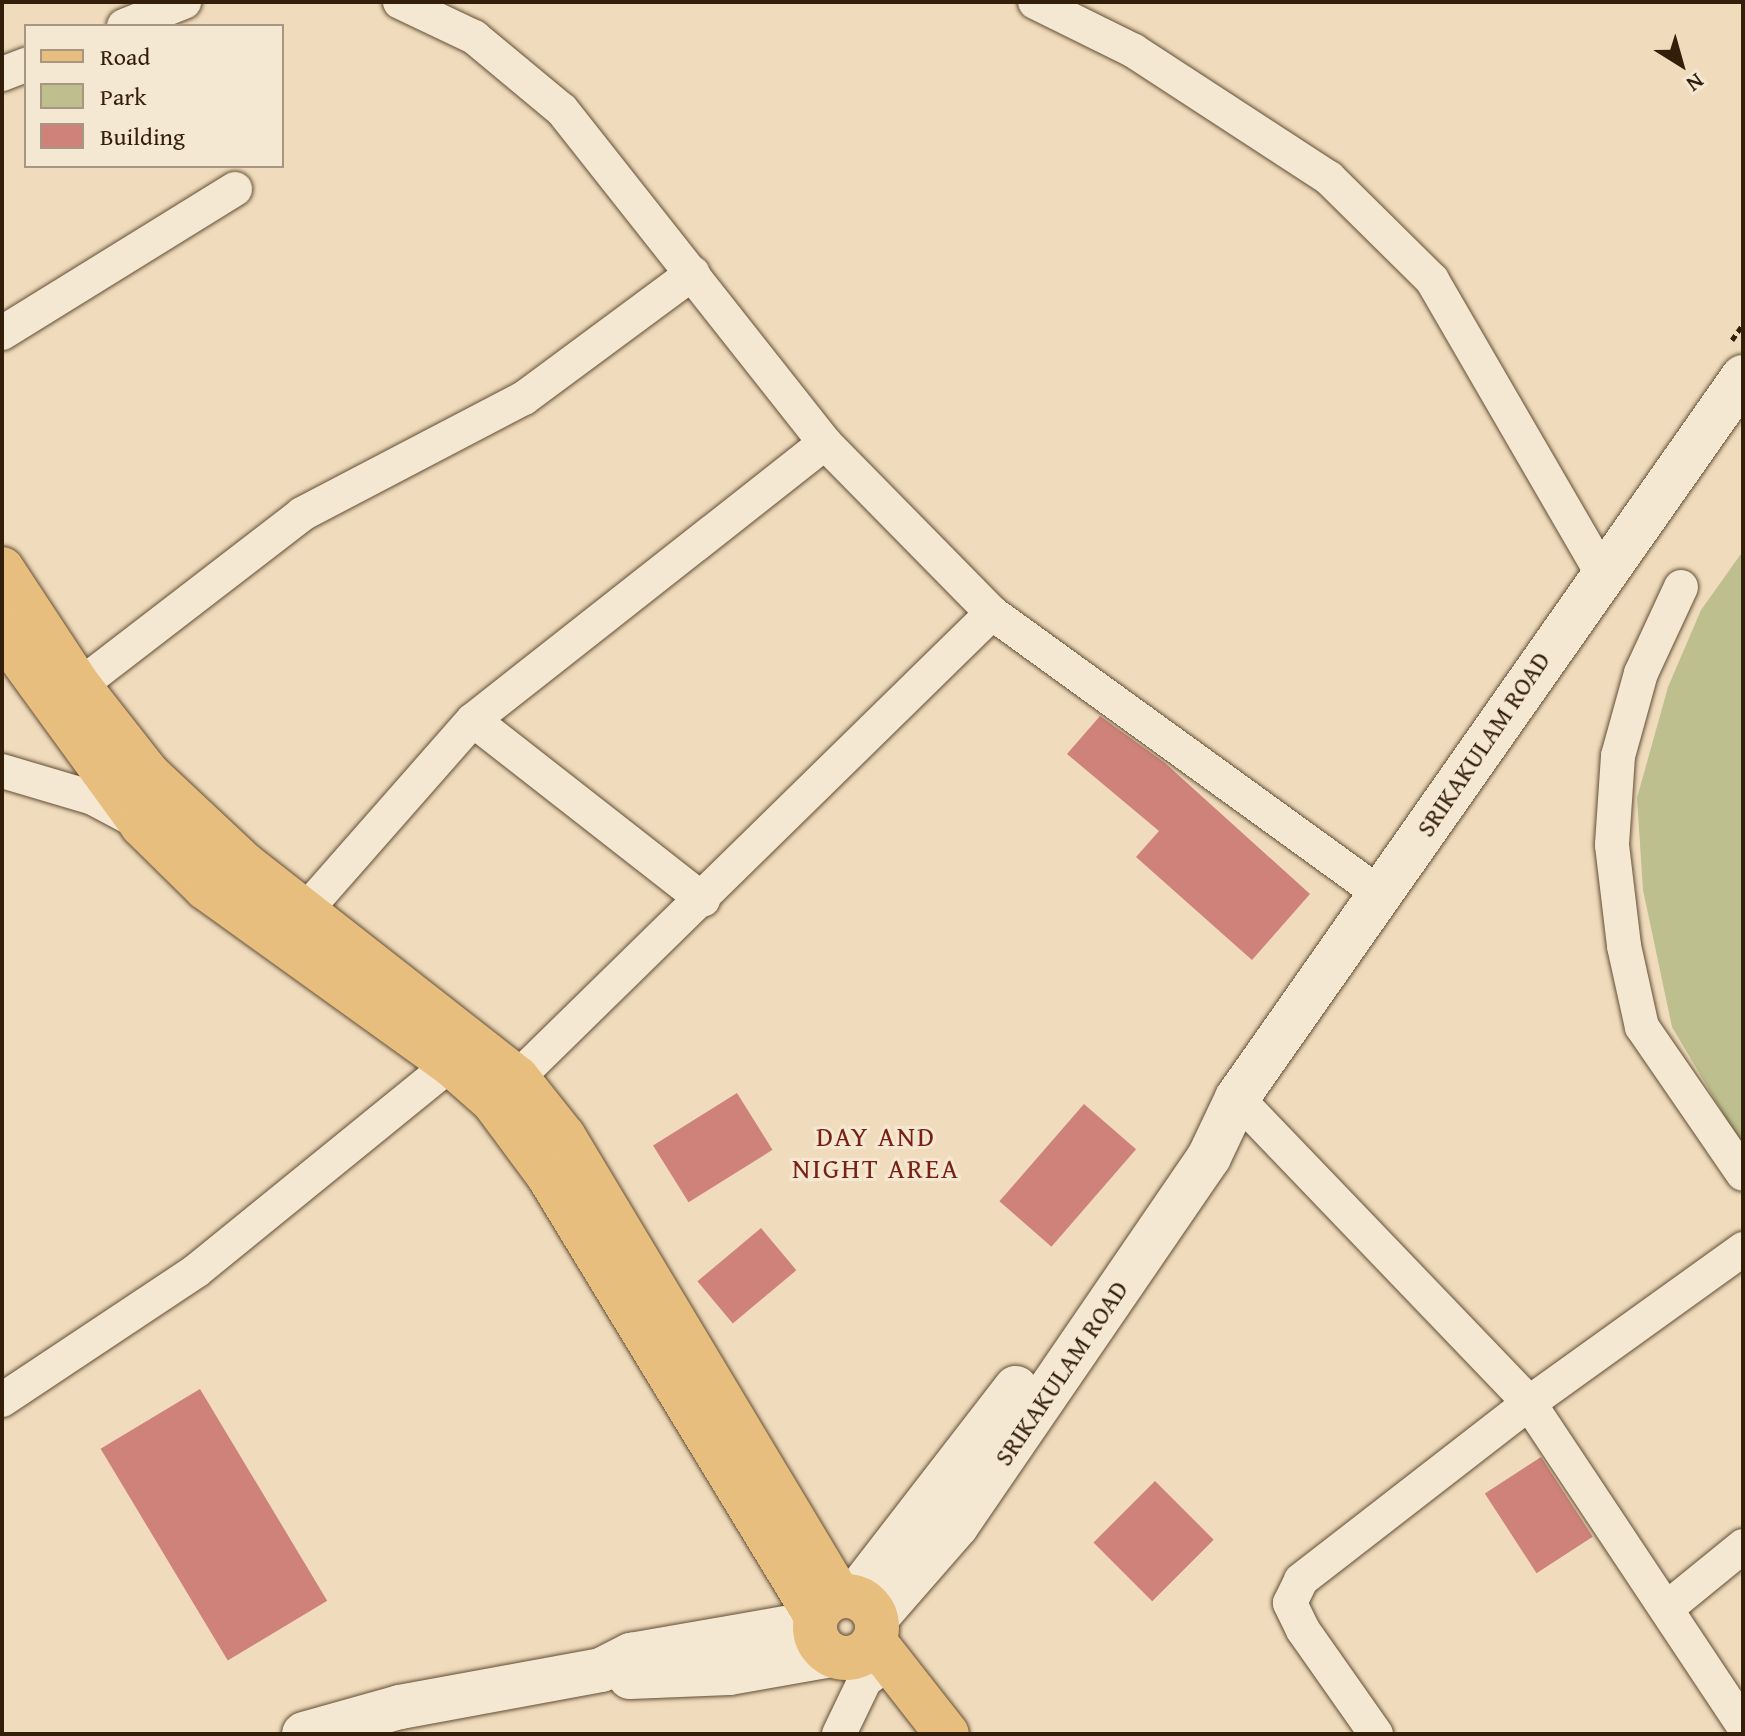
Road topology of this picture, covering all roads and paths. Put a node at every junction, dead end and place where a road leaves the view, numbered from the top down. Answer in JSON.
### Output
{"nodes":[{"id":1,"x":184,"y":2,"type":"edge"},
{"id":2,"x":400,"y":2,"type":"edge"},
{"id":3,"x":1035,"y":2,"type":"edge"},
{"id":4,"x":129,"y":24,"type":"edge"},
{"id":5,"x":24,"y":66,"type":"edge"},
{"id":6,"x":2,"y":74,"type":"edge"},
{"id":7,"x":235,"y":189,"type":"dead end"},
{"id":8,"x":693,"y":273,"type":"junction"},
{"id":9,"x":2,"y":333,"type":"edge"},
{"id":10,"x":1733,"y":392,"type":"edge"},
{"id":11,"x":825,"y":443,"type":"junction"},
{"id":12,"x":2,"y":569,"type":"edge"},
{"id":13,"x":1601,"y":572,"type":"junction"},
{"id":14,"x":1681,"y":587,"type":"dead end"},
{"id":15,"x":992,"y":613,"type":"junction"},
{"id":16,"x":2,"y":632,"type":"edge"},
{"id":17,"x":79,"y":686,"type":"junction"},
{"id":18,"x":473,"y":720,"type":"junction"},
{"id":19,"x":2,"y":771,"type":"edge"},
{"id":20,"x":181,"y":806,"type":"junction"},
{"id":21,"x":142,"y":825,"type":"junction"},
{"id":22,"x":1380,"y":894,"type":"junction"},
{"id":23,"x":703,"y":900,"type":"junction"},
{"id":24,"x":305,"y":911,"type":"junction"},
{"id":25,"x":451,"y":1064,"type":"junction"},
{"id":26,"x":517,"y":1078,"type":"junction"},
{"id":27,"x":1232,"y":1106,"type":"junction"},
{"id":28,"x":1743,"y":1174,"type":"edge"},
{"id":29,"x":1743,"y":1249,"type":"edge"},
{"id":30,"x":2,"y":1400,"type":"edge"},
{"id":31,"x":1529,"y":1403,"type":"junction"},
{"id":32,"x":1743,"y":1546,"type":"edge"},
{"id":33,"x":1667,"y":1608,"type":"junction"},
{"id":34,"x":850,"y":1635,"type":"junction"},
{"id":35,"x":1743,"y":1725,"type":"edge"},
{"id":36,"x":304,"y":1734,"type":"edge"},
{"id":37,"x":839,"y":1734,"type":"edge"},
{"id":38,"x":907,"y":1734,"type":"edge"},
{"id":39,"x":947,"y":1734,"type":"edge"},
{"id":40,"x":1376,"y":1734,"type":"edge"}],
"edges":[{"from":1,"to":4,"type":"street"},
{"from":2,"to":8,"type":"street"},
{"from":3,"to":13,"type":"street"},
{"from":5,"to":6,"type":"street"},
{"from":7,"to":9,"type":"street"},
{"from":8,"to":11,"type":"street"},
{"from":8,"to":17,"type":"street"},
{"from":10,"to":13,"type":"main road","name":"SRIKAKULAM ROAD"},
{"from":11,"to":15,"type":"street"},
{"from":11,"to":18,"type":"street"},
{"from":12,"to":17,"type":"main road"},
{"from":13,"to":22,"type":"main road","name":"SRIKAKULAM ROAD"},
{"from":14,"to":28,"type":"street"},
{"from":15,"to":22,"type":"street"},
{"from":15,"to":23,"type":"street"},
{"from":16,"to":21,"type":"main road"},
{"from":17,"to":20,"type":"main road"},
{"from":18,"to":23,"type":"street"},
{"from":18,"to":24,"type":"street"},
{"from":19,"to":21,"type":"street"},
{"from":20,"to":21,"type":"street"},
{"from":20,"to":24,"type":"main road"},
{"from":21,"to":25,"type":"main road"},
{"from":22,"to":27,"type":"main road","name":"SRIKAKULAM ROAD"},
{"from":23,"to":26,"type":"street"},
{"from":24,"to":26,"type":"main road"},
{"from":25,"to":30,"type":"street"},
{"from":25,"to":34,"type":"main road"},
{"from":26,"to":34,"type":"main road"},
{"from":27,"to":31,"type":"street"},
{"from":27,"to":34,"type":"main road","name":"SRIKAKULAM ROAD"},
{"from":29,"to":31,"type":"street"},
{"from":31,"to":33,"type":"street"},
{"from":31,"to":40,"type":"street"},
{"from":32,"to":33,"type":"street"},
{"from":33,"to":35,"type":"street"},
{"from":34,"to":36,"type":"main road"},
{"from":34,"to":37,"type":"street"},
{"from":34,"to":38,"type":"main road"},
{"from":34,"to":39,"type":"main road"}]}
